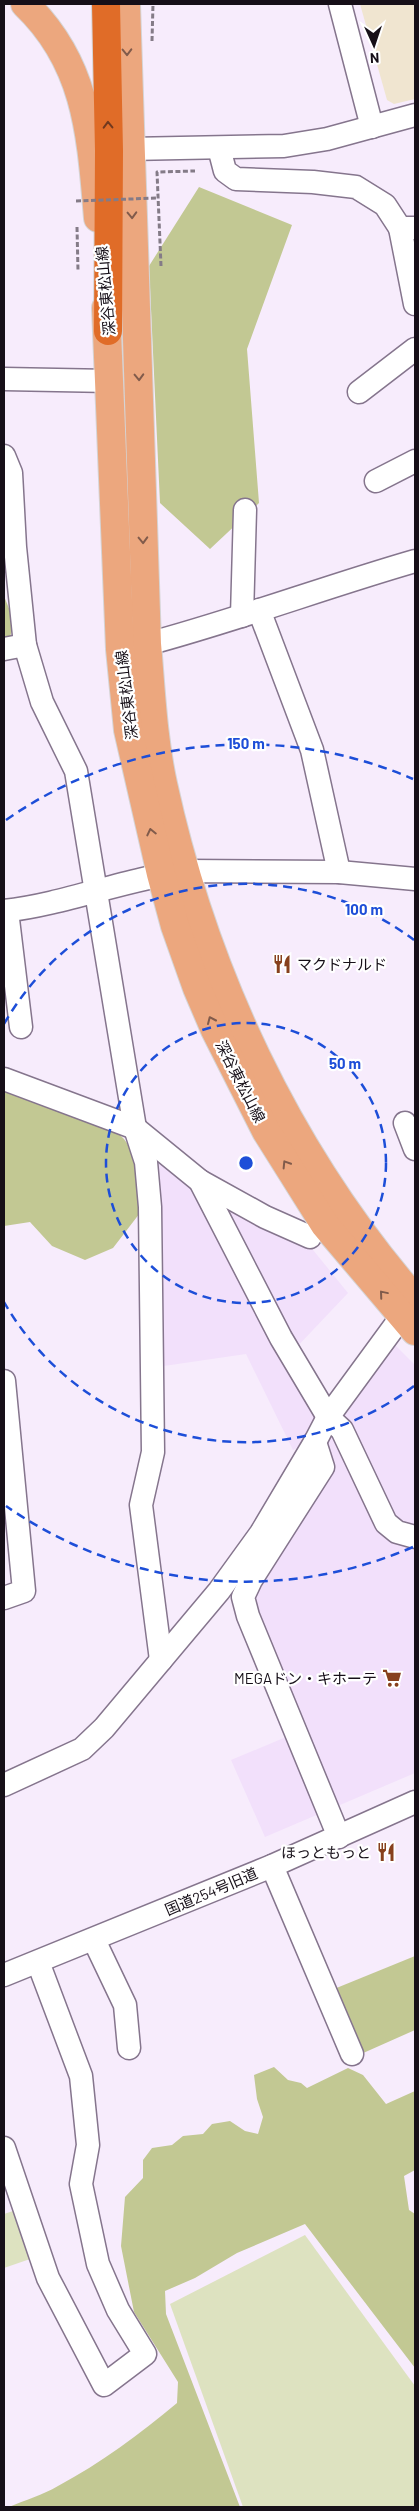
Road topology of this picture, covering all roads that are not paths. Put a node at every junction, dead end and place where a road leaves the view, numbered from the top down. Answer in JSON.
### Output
{"nodes":[{"id":1,"x":25,"y":4,"type":"edge"},
{"id":2,"x":106,"y":4,"type":"edge"},
{"id":3,"x":126,"y":4,"type":"edge"},
{"id":4,"x":340,"y":4,"type":"edge"},
{"id":5,"x":415,"y":115,"type":"edge"},
{"id":6,"x":372,"y":127,"type":"junction"},
{"id":7,"x":219,"y":148,"type":"junction"},
{"id":8,"x":129,"y":149,"type":"junction"},
{"id":9,"x":408,"y":228,"type":"edge"},
{"id":10,"x":415,"y":304,"type":"edge"},
{"id":11,"x":108,"y":331,"type":"junction"},
{"id":12,"x":415,"y":349,"type":"edge"},
{"id":13,"x":4,"y":380,"type":"edge"},
{"id":14,"x":110,"y":381,"type":"junction"},
{"id":15,"x":359,"y":392,"type":"dead end"},
{"id":16,"x":4,"y":456,"type":"edge"},
{"id":17,"x":415,"y":462,"type":"edge"},
{"id":18,"x":376,"y":482,"type":"dead end"},
{"id":19,"x":245,"y":510,"type":"dead end"},
{"id":20,"x":415,"y":561,"type":"edge"},
{"id":21,"x":251,"y":613,"type":"junction"},
{"id":22,"x":146,"y":644,"type":"junction"},
{"id":23,"x":26,"y":645,"type":"junction"},
{"id":24,"x":4,"y":650,"type":"edge"},
{"id":25,"x":339,"y":872,"type":"junction"},
{"id":26,"x":173,"y":873,"type":"junction"},
{"id":27,"x":415,"y":878,"type":"edge"},
{"id":28,"x":96,"y":893,"type":"junction"},
{"id":29,"x":5,"y":911,"type":"edge"},
{"id":30,"x":21,"y":1027,"type":"dead end"},
{"id":31,"x":4,"y":1079,"type":"edge"},
{"id":32,"x":405,"y":1123,"type":"dead end"},
{"id":33,"x":135,"y":1128,"type":"junction"},
{"id":34,"x":415,"y":1149,"type":"edge"},
{"id":35,"x":200,"y":1181,"type":"junction"},
{"id":36,"x":310,"y":1236,"type":"dead end"},
{"id":37,"x":411,"y":1303,"type":"edge"},
{"id":38,"x":4,"y":1381,"type":"edge"},
{"id":39,"x":328,"y":1417,"type":"junction"},
{"id":40,"x":315,"y":1442,"type":"junction"},
{"id":41,"x":415,"y":1538,"type":"edge"},
{"id":42,"x":4,"y":1598,"type":"edge"},
{"id":43,"x":161,"y":1660,"type":"junction"},
{"id":44,"x":4,"y":1785,"type":"edge"},
{"id":45,"x":415,"y":1802,"type":"edge"},
{"id":46,"x":339,"y":1838,"type":"junction"},
{"id":47,"x":272,"y":1866,"type":"junction"},
{"id":48,"x":94,"y":1940,"type":"junction"},
{"id":49,"x":38,"y":1962,"type":"junction"},
{"id":50,"x":4,"y":1975,"type":"edge"},
{"id":51,"x":129,"y":2048,"type":"dead end"},
{"id":52,"x":352,"y":2054,"type":"dead end"},
{"id":53,"x":4,"y":2148,"type":"edge"}],
"edges":[{"from":1,"to":11,"type":"main road","name":"深谷東松山線"},
{"from":11,"to":2,"type":"highway","one_way":true},
{"from":3,"to":8,"type":"main road","name":"深谷東松山線","one_way":true},
{"from":4,"to":6,"type":"street"},
{"from":5,"to":6,"type":"street"},
{"from":6,"to":7,"type":"street"},
{"from":7,"to":8,"type":"street"},
{"from":7,"to":9,"type":"street"},
{"from":8,"to":22,"type":"main road","name":"深谷東松山線","one_way":true},
{"from":9,"to":10,"type":"street"},
{"from":11,"to":14,"type":"main road","name":"深谷東松山線"},
{"from":12,"to":15,"type":"street"},
{"from":13,"to":14,"type":"street"},
{"from":26,"to":14,"type":"main road","name":"深谷東松山線","one_way":true},
{"from":16,"to":23,"type":"street"},
{"from":17,"to":18,"type":"street"},
{"from":19,"to":21,"type":"street"},
{"from":20,"to":21,"type":"street"},
{"from":21,"to":22,"type":"street"},
{"from":21,"to":25,"type":"street"},
{"from":22,"to":26,"type":"main road","name":"深谷東松山線"},
{"from":23,"to":24,"type":"street"},
{"from":23,"to":28,"type":"street"},
{"from":25,"to":26,"type":"street"},
{"from":25,"to":27,"type":"street"},
{"from":26,"to":28,"type":"street"},
{"from":26,"to":37,"type":"main road","name":"深谷東松山線"},
{"from":28,"to":29,"type":"street"},
{"from":28,"to":33,"type":"street"},
{"from":29,"to":30,"type":"street"},
{"from":31,"to":33,"type":"street"},
{"from":32,"to":34,"type":"street"},
{"from":33,"to":35,"type":"street"},
{"from":33,"to":43,"type":"street"},
{"from":35,"to":36,"type":"street"},
{"from":35,"to":39,"type":"street"},
{"from":37,"to":39,"type":"street"},
{"from":38,"to":42,"type":"street"},
{"from":39,"to":40,"type":"street"},
{"from":39,"to":41,"type":"street"},
{"from":40,"to":43,"type":"street"},
{"from":40,"to":46,"type":"street"},
{"from":43,"to":44,"type":"street"},
{"from":45,"to":46,"type":"street","name":"国道254号旧道"},
{"from":46,"to":47,"type":"street","name":"国道254号旧道"},
{"from":47,"to":48,"type":"street","name":"国道254号旧道"},
{"from":47,"to":52,"type":"street"},
{"from":48,"to":49,"type":"street","name":"国道254号旧道"},
{"from":48,"to":51,"type":"street"},
{"from":49,"to":50,"type":"street","name":"国道254号旧道"},
{"from":49,"to":53,"type":"street"}]}
